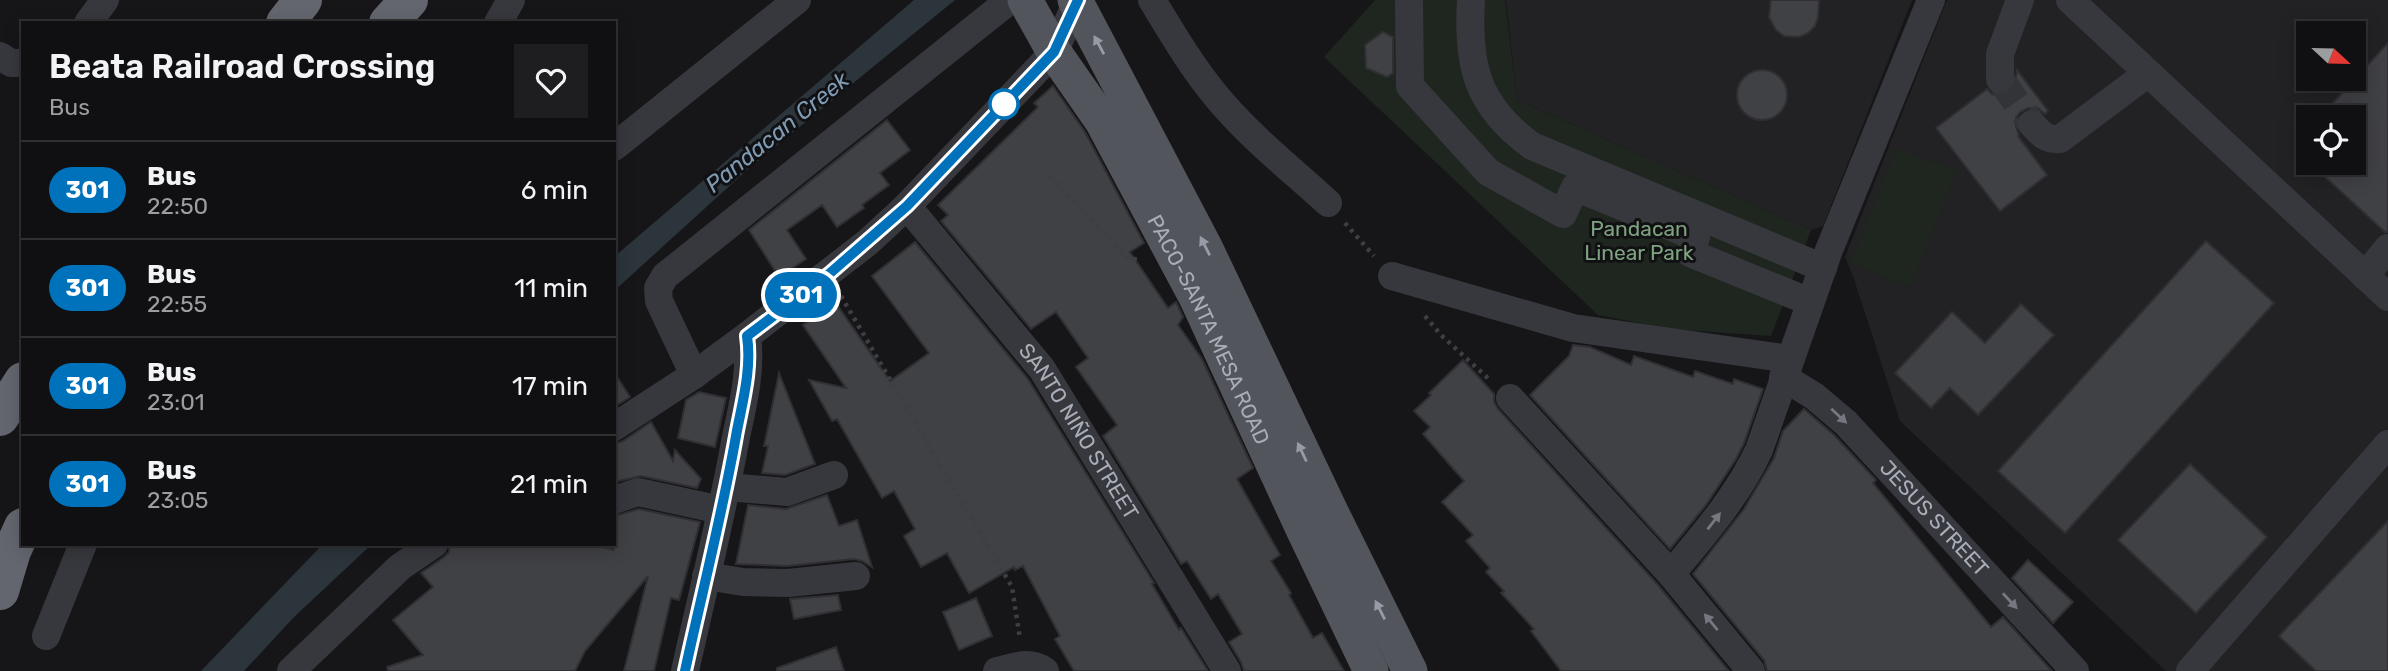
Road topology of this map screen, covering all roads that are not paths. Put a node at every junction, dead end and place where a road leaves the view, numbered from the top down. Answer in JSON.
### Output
{"nodes":[{"id":1,"x":106,"y":0,"type":"edge"},
{"id":2,"x":303,"y":0,"type":"edge"},
{"id":3,"x":409,"y":0,"type":"edge"},
{"id":4,"x":511,"y":0,"type":"edge"},
{"id":5,"x":797,"y":0,"type":"edge"},
{"id":6,"x":1010,"y":0,"type":"edge"},
{"id":7,"x":1025,"y":0,"type":"edge"},
{"id":8,"x":1077,"y":0,"type":"edge"},
{"id":9,"x":1152,"y":0,"type":"edge"},
{"id":10,"x":1409,"y":0,"type":"edge"},
{"id":11,"x":1471,"y":0,"type":"edge"},
{"id":12,"x":1931,"y":0,"type":"edge"},
{"id":13,"x":2021,"y":0,"type":"edge"},
{"id":14,"x":2070,"y":0,"type":"edge"},
{"id":15,"x":90,"y":21,"type":"edge"},
{"id":16,"x":287,"y":21,"type":"edge"},
{"id":17,"x":390,"y":21,"type":"edge"},
{"id":18,"x":499,"y":21,"type":"edge"},
{"id":19,"x":1054,"y":52,"type":"junction"},
{"id":20,"x":0,"y":56,"type":"edge"},
{"id":21,"x":21,"y":63,"type":"edge"},
{"id":22,"x":2148,"y":73,"type":"junction"},
{"id":23,"x":2000,"y":79,"type":"tunnel mouth"},
{"id":24,"x":2032,"y":124,"type":"tunnel mouth"},
{"id":25,"x":616,"y":145,"type":"edge"},
{"id":26,"x":1328,"y":203,"type":"road end"},
{"id":27,"x":907,"y":206,"type":"junction"},
{"id":28,"x":2388,"y":248,"type":"edge"},
{"id":29,"x":1823,"y":268,"type":"junction"},
{"id":30,"x":2365,"y":275,"type":"junction"},
{"id":31,"x":1392,"y":276,"type":"road end"},
{"id":32,"x":2388,"y":297,"type":"edge"},
{"id":33,"x":1810,"y":302,"type":"junction"},
{"id":34,"x":747,"y":336,"type":"junction"},
{"id":35,"x":1786,"y":368,"type":"junction"},
{"id":36,"x":694,"y":375,"type":"junction"},
{"id":37,"x":21,"y":384,"type":"edge"},
{"id":38,"x":1510,"y":398,"type":"road end"},
{"id":39,"x":0,"y":417,"type":"edge"},
{"id":40,"x":616,"y":426,"type":"edge"},
{"id":41,"x":2388,"y":444,"type":"edge"},
{"id":42,"x":834,"y":475,"type":"dead end"},
{"id":43,"x":724,"y":498,"type":"junction"},
{"id":44,"x":616,"y":499,"type":"edge"},
{"id":45,"x":21,"y":531,"type":"edge"},
{"id":46,"x":82,"y":546,"type":"edge"},
{"id":47,"x":431,"y":546,"type":"edge"},
{"id":48,"x":1671,"y":574,"type":"junction"},
{"id":49,"x":706,"y":576,"type":"junction"},
{"id":50,"x":856,"y":576,"type":"dead end"},
{"id":51,"x":0,"y":591,"type":"edge"},
{"id":52,"x":46,"y":636,"type":"dead end"},
{"id":53,"x":291,"y":671,"type":"edge"},
{"id":54,"x":685,"y":671,"type":"edge"},
{"id":55,"x":1227,"y":671,"type":"edge"},
{"id":56,"x":1371,"y":671,"type":"edge"},
{"id":57,"x":1410,"y":671,"type":"edge"},
{"id":58,"x":1751,"y":671,"type":"edge"},
{"id":59,"x":2075,"y":671,"type":"edge"},
{"id":60,"x":2190,"y":671,"type":"edge"}],
"edges":[{"from":1,"to":15,"type":"street"},
{"from":2,"to":16,"type":"highway"},
{"from":3,"to":17,"type":"highway"},
{"from":4,"to":18,"type":"street"},
{"from":5,"to":25,"type":"street"},
{"from":6,"to":36,"type":"street"},
{"from":7,"to":19,"type":"main road","name":"PACO-SANTA MESA ROAD"},
{"from":8,"to":19,"type":"street"},
{"from":57,"to":8,"type":"main road","name":"PACO-SANTA MESA ROAD","one_way":true},
{"from":9,"to":26,"type":"street"},
{"from":10,"to":33,"type":"street"},
{"from":11,"to":29,"type":"street"},
{"from":12,"to":29,"type":"street"},
{"from":13,"to":23,"type":"street"},
{"from":14,"to":22,"type":"street"},
{"from":19,"to":27,"type":"street"},
{"from":19,"to":56,"type":"main road","name":"PACO-SANTA MESA ROAD"},
{"from":20,"to":21,"type":"street"},
{"from":22,"to":24,"type":"street"},
{"from":22,"to":30,"type":"street"},
{"from":27,"to":34,"type":"street"},
{"from":27,"to":55,"type":"street","name":"SANTO NIÑO STREET"},
{"from":28,"to":30,"type":"street"},
{"from":29,"to":33,"type":"street"},
{"from":30,"to":32,"type":"street"},
{"from":31,"to":35,"type":"street"},
{"from":33,"to":35,"type":"street"},
{"from":34,"to":36,"type":"street"},
{"from":34,"to":43,"type":"street"},
{"from":48,"to":35,"type":"street","one_way":true},
{"from":35,"to":59,"type":"street","name":"JESUS STREET","one_way":true},
{"from":36,"to":40,"type":"street"},
{"from":37,"to":39,"type":"highway"},
{"from":38,"to":48,"type":"street"},
{"from":41,"to":60,"type":"street"},
{"from":42,"to":43,"type":"street"},
{"from":43,"to":44,"type":"street"},
{"from":43,"to":49,"type":"street"},
{"from":45,"to":51,"type":"highway"},
{"from":46,"to":52,"type":"street"},
{"from":47,"to":53,"type":"street"},
{"from":58,"to":48,"type":"street","one_way":true},
{"from":49,"to":50,"type":"street"},
{"from":49,"to":54,"type":"street"}]}
